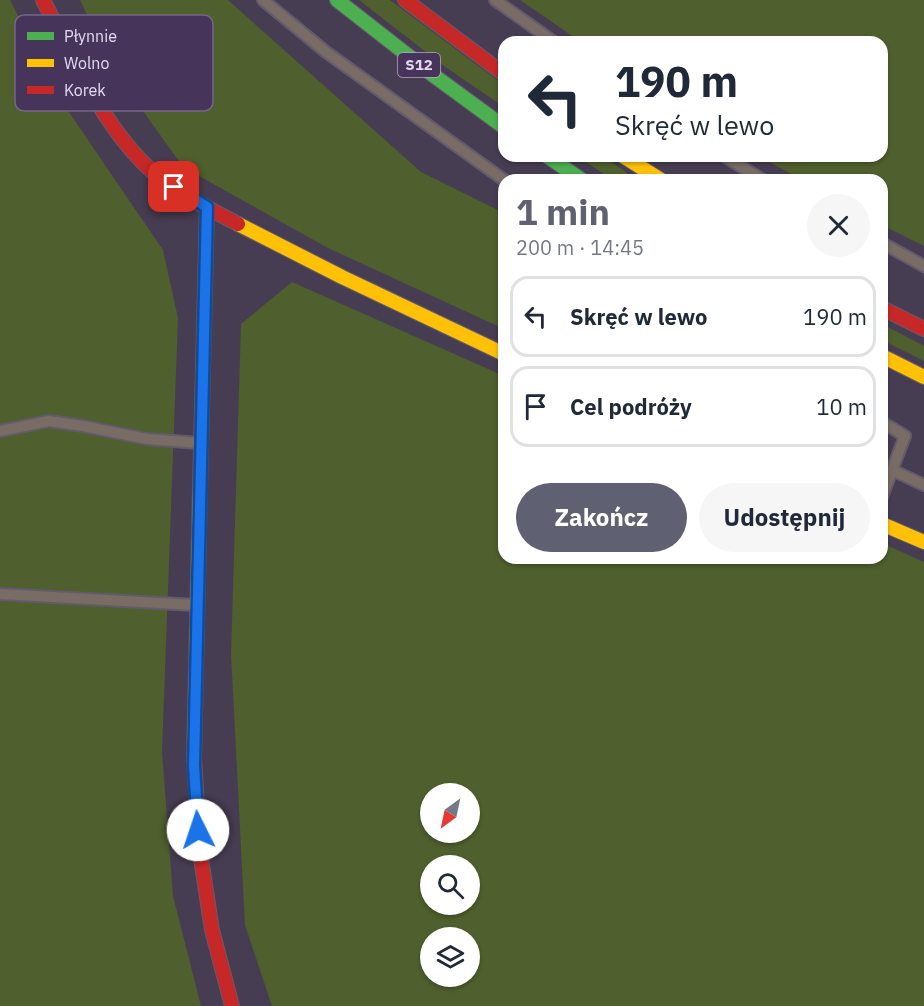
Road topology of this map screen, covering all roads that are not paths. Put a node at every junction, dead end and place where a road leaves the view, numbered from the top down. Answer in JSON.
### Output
{"nodes":[{"id":1,"x":43,"y":0,"type":"edge"},
{"id":2,"x":263,"y":0,"type":"edge"},
{"id":3,"x":337,"y":0,"type":"edge"},
{"id":4,"x":405,"y":0,"type":"edge"},
{"id":5,"x":495,"y":0,"type":"edge"},
{"id":6,"x":51,"y":15,"type":"edge"},
{"id":7,"x":546,"y":36,"type":"edge"},
{"id":8,"x":498,"y":70,"type":"edge"},
{"id":9,"x":105,"y":111,"type":"edge"},
{"id":10,"x":498,"y":123,"type":"edge"},
{"id":11,"x":556,"y":162,"type":"edge"},
{"id":12,"x":632,"y":162,"type":"edge"},
{"id":13,"x":734,"y":162,"type":"edge"},
{"id":14,"x":573,"y":174,"type":"edge"},
{"id":15,"x":652,"y":174,"type":"edge"},
{"id":16,"x":753,"y":174,"type":"edge"},
{"id":17,"x":498,"y":176,"type":"edge"},
{"id":18,"x":207,"y":207,"type":"junction"},
{"id":19,"x":888,"y":246,"type":"edge"},
{"id":20,"x":924,"y":266,"type":"edge"},
{"id":21,"x":888,"y":311,"type":"edge"},
{"id":22,"x":924,"y":329,"type":"edge"},
{"id":23,"x":498,"y":351,"type":"edge"},
{"id":24,"x":888,"y":359,"type":"edge"},
{"id":25,"x":924,"y":377,"type":"edge"},
{"id":26,"x":888,"y":426,"type":"edge"},
{"id":27,"x":0,"y":431,"type":"edge"},
{"id":28,"x":202,"y":444,"type":"junction"},
{"id":29,"x":892,"y":470,"type":"junction"},
{"id":30,"x":888,"y":481,"type":"edge"},
{"id":31,"x":924,"y":485,"type":"edge"},
{"id":32,"x":888,"y":527,"type":"edge"},
{"id":33,"x":924,"y":542,"type":"edge"},
{"id":34,"x":0,"y":594,"type":"edge"},
{"id":35,"x":198,"y":605,"type":"junction"},
{"id":36,"x":232,"y":1006,"type":"edge"}],
"edges":[{"from":1,"to":6,"type":"main road"},
{"from":2,"to":17,"type":"lane"},
{"from":3,"to":10,"type":"main road","number":"S12"},
{"from":4,"to":8,"type":"main road","number":"S12"},
{"from":5,"to":7,"type":"lane"},
{"from":9,"to":18,"type":"main road"},
{"from":11,"to":14,"type":"main road"},
{"from":12,"to":15,"type":"main road"},
{"from":13,"to":16,"type":"lane"},
{"from":18,"to":23,"type":"main road"},
{"from":18,"to":28,"type":"main road"},
{"from":19,"to":20,"type":"lane"},
{"from":21,"to":22,"type":"main road"},
{"from":24,"to":25,"type":"main road"},
{"from":26,"to":29,"type":"lane"},
{"from":27,"to":28,"type":"lane"},
{"from":28,"to":35,"type":"main road"},
{"from":29,"to":30,"type":"lane"},
{"from":29,"to":31,"type":"lane"},
{"from":32,"to":33,"type":"main road"},
{"from":34,"to":35,"type":"lane"},
{"from":35,"to":36,"type":"main road"}]}
